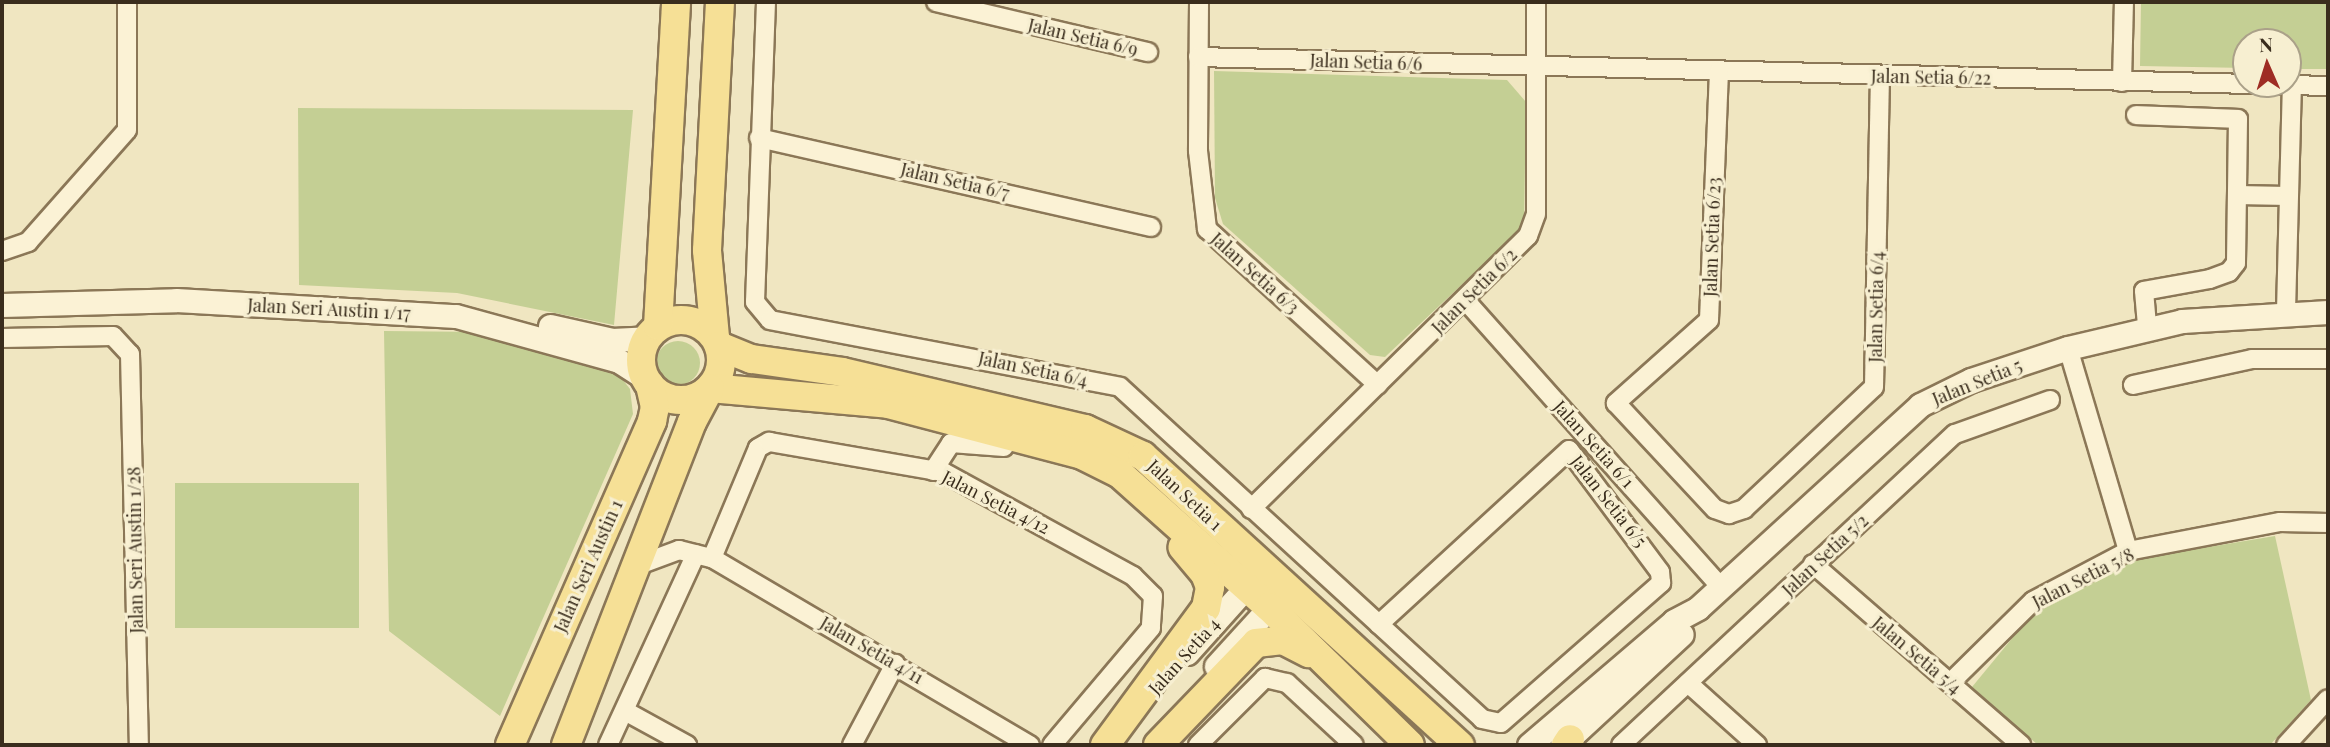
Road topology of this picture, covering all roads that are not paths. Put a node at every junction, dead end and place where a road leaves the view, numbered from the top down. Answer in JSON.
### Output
{"nodes":[{"id":1,"x":127,"y":2,"type":"edge"},
{"id":2,"x":676,"y":2,"type":"edge"},
{"id":3,"x":720,"y":2,"type":"edge"},
{"id":4,"x":766,"y":2,"type":"edge"},
{"id":5,"x":936,"y":2,"type":"edge"},
{"id":6,"x":1199,"y":2,"type":"edge"},
{"id":7,"x":1536,"y":2,"type":"edge"},
{"id":8,"x":2124,"y":2,"type":"edge"},
{"id":9,"x":1148,"y":52,"type":"dead end"},
{"id":10,"x":1198,"y":57,"type":"junction"},
{"id":11,"x":1534,"y":67,"type":"junction"},
{"id":12,"x":1719,"y":71,"type":"junction"},
{"id":13,"x":1880,"y":75,"type":"junction"},
{"id":14,"x":2122,"y":82,"type":"junction"},
{"id":15,"x":2232,"y":85,"type":"edge"},
{"id":16,"x":2302,"y":86,"type":"edge"},
{"id":17,"x":2328,"y":86,"type":"edge"},
{"id":18,"x":2292,"y":98,"type":"edge"},
{"id":19,"x":2136,"y":115,"type":"dead end"},
{"id":20,"x":759,"y":138,"type":"junction"},
{"id":21,"x":2237,"y":195,"type":"junction"},
{"id":22,"x":2288,"y":196,"type":"junction"},
{"id":23,"x":1151,"y":227,"type":"dead end"},
{"id":24,"x":2,"y":251,"type":"edge"},
{"id":25,"x":2,"y":291,"type":"edge"},
{"id":26,"x":1466,"y":301,"type":"junction"},
{"id":27,"x":2,"y":305,"type":"edge"},
{"id":28,"x":2286,"y":311,"type":"junction"},
{"id":29,"x":2328,"y":312,"type":"edge"},
{"id":30,"x":2147,"y":329,"type":"junction"},
{"id":31,"x":653,"y":332,"type":"junction"},
{"id":32,"x":2,"y":338,"type":"edge"},
{"id":33,"x":717,"y":342,"type":"junction"},
{"id":34,"x":2068,"y":348,"type":"junction"},
{"id":35,"x":2328,"y":359,"type":"edge"},
{"id":36,"x":648,"y":382,"type":"junction"},
{"id":37,"x":1378,"y":385,"type":"junction"},
{"id":38,"x":2133,"y":385,"type":"dead end"},
{"id":39,"x":710,"y":388,"type":"junction"},
{"id":40,"x":2050,"y":400,"type":"dead end"},
{"id":41,"x":1062,"y":449,"type":"junction"},
{"id":42,"x":933,"y":471,"type":"junction"},
{"id":43,"x":1120,"y":474,"type":"junction"},
{"id":44,"x":1251,"y":509,"type":"junction"},
{"id":45,"x":1729,"y":514,"type":"joint"},
{"id":46,"x":2328,"y":523,"type":"edge"},
{"id":47,"x":2128,"y":551,"type":"junction"},
{"id":48,"x":695,"y":554,"type":"junction"},
{"id":49,"x":1813,"y":564,"type":"junction"},
{"id":50,"x":636,"y":566,"type":"junction"},
{"id":51,"x":1255,"y":577,"type":"junction"},
{"id":52,"x":1721,"y":587,"type":"junction"},
{"id":53,"x":1278,"y":598,"type":"junction"},
{"id":54,"x":1698,"y":608,"type":"junction"},
{"id":55,"x":1379,"y":624,"type":"junction"},
{"id":56,"x":895,"y":664,"type":"junction"},
{"id":57,"x":1951,"y":682,"type":"junction"},
{"id":58,"x":1688,"y":683,"type":"junction"},
{"id":59,"x":2328,"y":699,"type":"edge"},
{"id":60,"x":625,"y":711,"type":"junction"},
{"id":61,"x":1493,"y":722,"type":"joint"},
{"id":62,"x":1406,"y":742,"type":"edge"},
{"id":63,"x":1566,"y":743,"type":"edge"},
{"id":64,"x":139,"y":745,"type":"edge"},
{"id":65,"x":510,"y":745,"type":"edge"},
{"id":66,"x":566,"y":745,"type":"edge"},
{"id":67,"x":608,"y":745,"type":"edge"},
{"id":68,"x":687,"y":745,"type":"edge"},
{"id":69,"x":852,"y":745,"type":"edge"},
{"id":70,"x":1030,"y":745,"type":"edge"},
{"id":71,"x":1052,"y":745,"type":"edge"},
{"id":72,"x":1105,"y":745,"type":"edge"},
{"id":73,"x":1145,"y":745,"type":"edge"},
{"id":74,"x":1158,"y":745,"type":"edge"},
{"id":75,"x":1198,"y":745,"type":"edge"},
{"id":76,"x":1354,"y":745,"type":"edge"},
{"id":77,"x":1460,"y":745,"type":"edge"},
{"id":78,"x":1529,"y":745,"type":"edge"},
{"id":79,"x":1621,"y":745,"type":"edge"},
{"id":80,"x":1757,"y":745,"type":"edge"},
{"id":81,"x":2021,"y":745,"type":"edge"},
{"id":82,"x":2286,"y":745,"type":"edge"}],
"edges":[{"from":1,"to":24,"type":"street"},
{"from":2,"to":31,"type":"main road"},
{"from":3,"to":33,"type":"main road"},
{"from":4,"to":20,"type":"street","name":"Jalan Setia 6/4"},
{"from":5,"to":9,"type":"street","name":"Jalan Setia 6/9"},
{"from":6,"to":10,"type":"street","name":"Jalan Setia 6/3"},
{"from":7,"to":11,"type":"street","name":"Jalan Setia 6/2"},
{"from":8,"to":14,"type":"street"},
{"from":10,"to":11,"type":"street","name":"Jalan Setia 6/6"},
{"from":10,"to":37,"type":"street","name":"Jalan Setia 6/3"},
{"from":11,"to":12,"type":"street","name":"Jalan Setia 6/22"},
{"from":11,"to":26,"type":"street","name":"Jalan Setia 6/2"},
{"from":12,"to":13,"type":"street","name":"Jalan Setia 6/22"},
{"from":12,"to":45,"type":"street","name":"Jalan Setia 6/23"},
{"from":13,"to":14,"type":"street","name":"Jalan Setia 6/22"},
{"from":13,"to":45,"type":"street","name":"Jalan Setia 6/4"},
{"from":14,"to":15,"type":"street","name":"Jalan Setia 6/22"},
{"from":16,"to":17,"type":"street","name":"Jalan Setia 6/22"},
{"from":18,"to":22,"type":"street"},
{"from":19,"to":21,"type":"street"},
{"from":20,"to":23,"type":"street","name":"Jalan Setia 6/7"},
{"from":20,"to":44,"type":"street","name":"Jalan Setia 6/4"},
{"from":21,"to":22,"type":"street"},
{"from":21,"to":30,"type":"street"},
{"from":22,"to":28,"type":"street"},
{"from":25,"to":31,"type":"street","name":"Jalan Seri Austin 1/17"},
{"from":26,"to":37,"type":"street","name":"Jalan Setia 6/2"},
{"from":26,"to":52,"type":"street","name":"Jalan Setia 6/1"},
{"from":27,"to":36,"type":"street","name":"Jalan Seri Austin 1/17"},
{"from":28,"to":29,"type":"street","name":"Jalan Setia 5"},
{"from":28,"to":30,"type":"street","name":"Jalan Setia 5"},
{"from":30,"to":34,"type":"street","name":"Jalan Setia 5"},
{"from":31,"to":33,"type":"main road"},
{"from":31,"to":36,"type":"main road"},
{"from":32,"to":64,"type":"street","name":"Jalan Seri Austin 1/28"},
{"from":33,"to":39,"type":"main road"},
{"from":33,"to":51,"type":"main road","name":"Jalan Setia 1"},
{"from":34,"to":47,"type":"street"},
{"from":34,"to":52,"type":"street","name":"Jalan Setia 5"},
{"from":35,"to":38,"type":"street"},
{"from":36,"to":39,"type":"main road"},
{"from":36,"to":65,"type":"main road","name":"Jalan Seri Austin 1"},
{"from":37,"to":44,"type":"street","name":"Jalan Setia 6/2"},
{"from":39,"to":41,"type":"main road","name":"Jalan Setia 1"},
{"from":39,"to":50,"type":"main road"},
{"from":40,"to":49,"type":"street","name":"Jalan Setia 5/2"},
{"from":41,"to":42,"type":"street"},
{"from":41,"to":43,"type":"main road","name":"Jalan Setia 1"},
{"from":42,"to":48,"type":"street","name":"Jalan Setia 4/12"},
{"from":42,"to":71,"type":"street","name":"Jalan Setia 4/12"},
{"from":43,"to":51,"type":"main road","name":"Jalan Setia 1"},
{"from":43,"to":72,"type":"main road"},
{"from":44,"to":55,"type":"street","name":"Jalan Setia 6/4"},
{"from":46,"to":47,"type":"street","name":"Jalan Setia 5/8"},
{"from":47,"to":57,"type":"street","name":"Jalan Setia 5/8"},
{"from":48,"to":50,"type":"street"},
{"from":48,"to":56,"type":"street","name":"Jalan Setia 4/11"},
{"from":48,"to":60,"type":"street"},
{"from":49,"to":57,"type":"street","name":"Jalan Setia 5/4"},
{"from":49,"to":58,"type":"street","name":"Jalan Setia 5/2"},
{"from":50,"to":66,"type":"main road"},
{"from":51,"to":53,"type":"main road","name":"Jalan Setia 1"},
{"from":51,"to":72,"type":"street","name":"Jalan Setia 4"},
{"from":52,"to":54,"type":"street","name":"Jalan Setia 5"},
{"from":53,"to":62,"type":"main road","name":"Jalan Setia 1"},
{"from":53,"to":73,"type":"street","name":"Jalan Setia 4"},
{"from":53,"to":77,"type":"main road","name":"Jalan Setia 1"},
{"from":54,"to":63,"type":"street","name":"Jalan Setia 5"},
{"from":54,"to":78,"type":"street","name":"Jalan Setia 5"},
{"from":55,"to":61,"type":"street","name":"Jalan Setia 6/4"},
{"from":55,"to":61,"type":"street","name":"Jalan Setia 6/5"},
{"from":56,"to":69,"type":"street"},
{"from":56,"to":70,"type":"street","name":"Jalan Setia 4/11"},
{"from":57,"to":81,"type":"street","name":"Jalan Setia 5/4"},
{"from":58,"to":79,"type":"street","name":"Jalan Setia 5/2"},
{"from":58,"to":80,"type":"street"},
{"from":59,"to":82,"type":"street"},
{"from":60,"to":67,"type":"street"},
{"from":60,"to":68,"type":"street"},
{"from":62,"to":74,"type":"main road"},
{"from":75,"to":76,"type":"street"}]}
